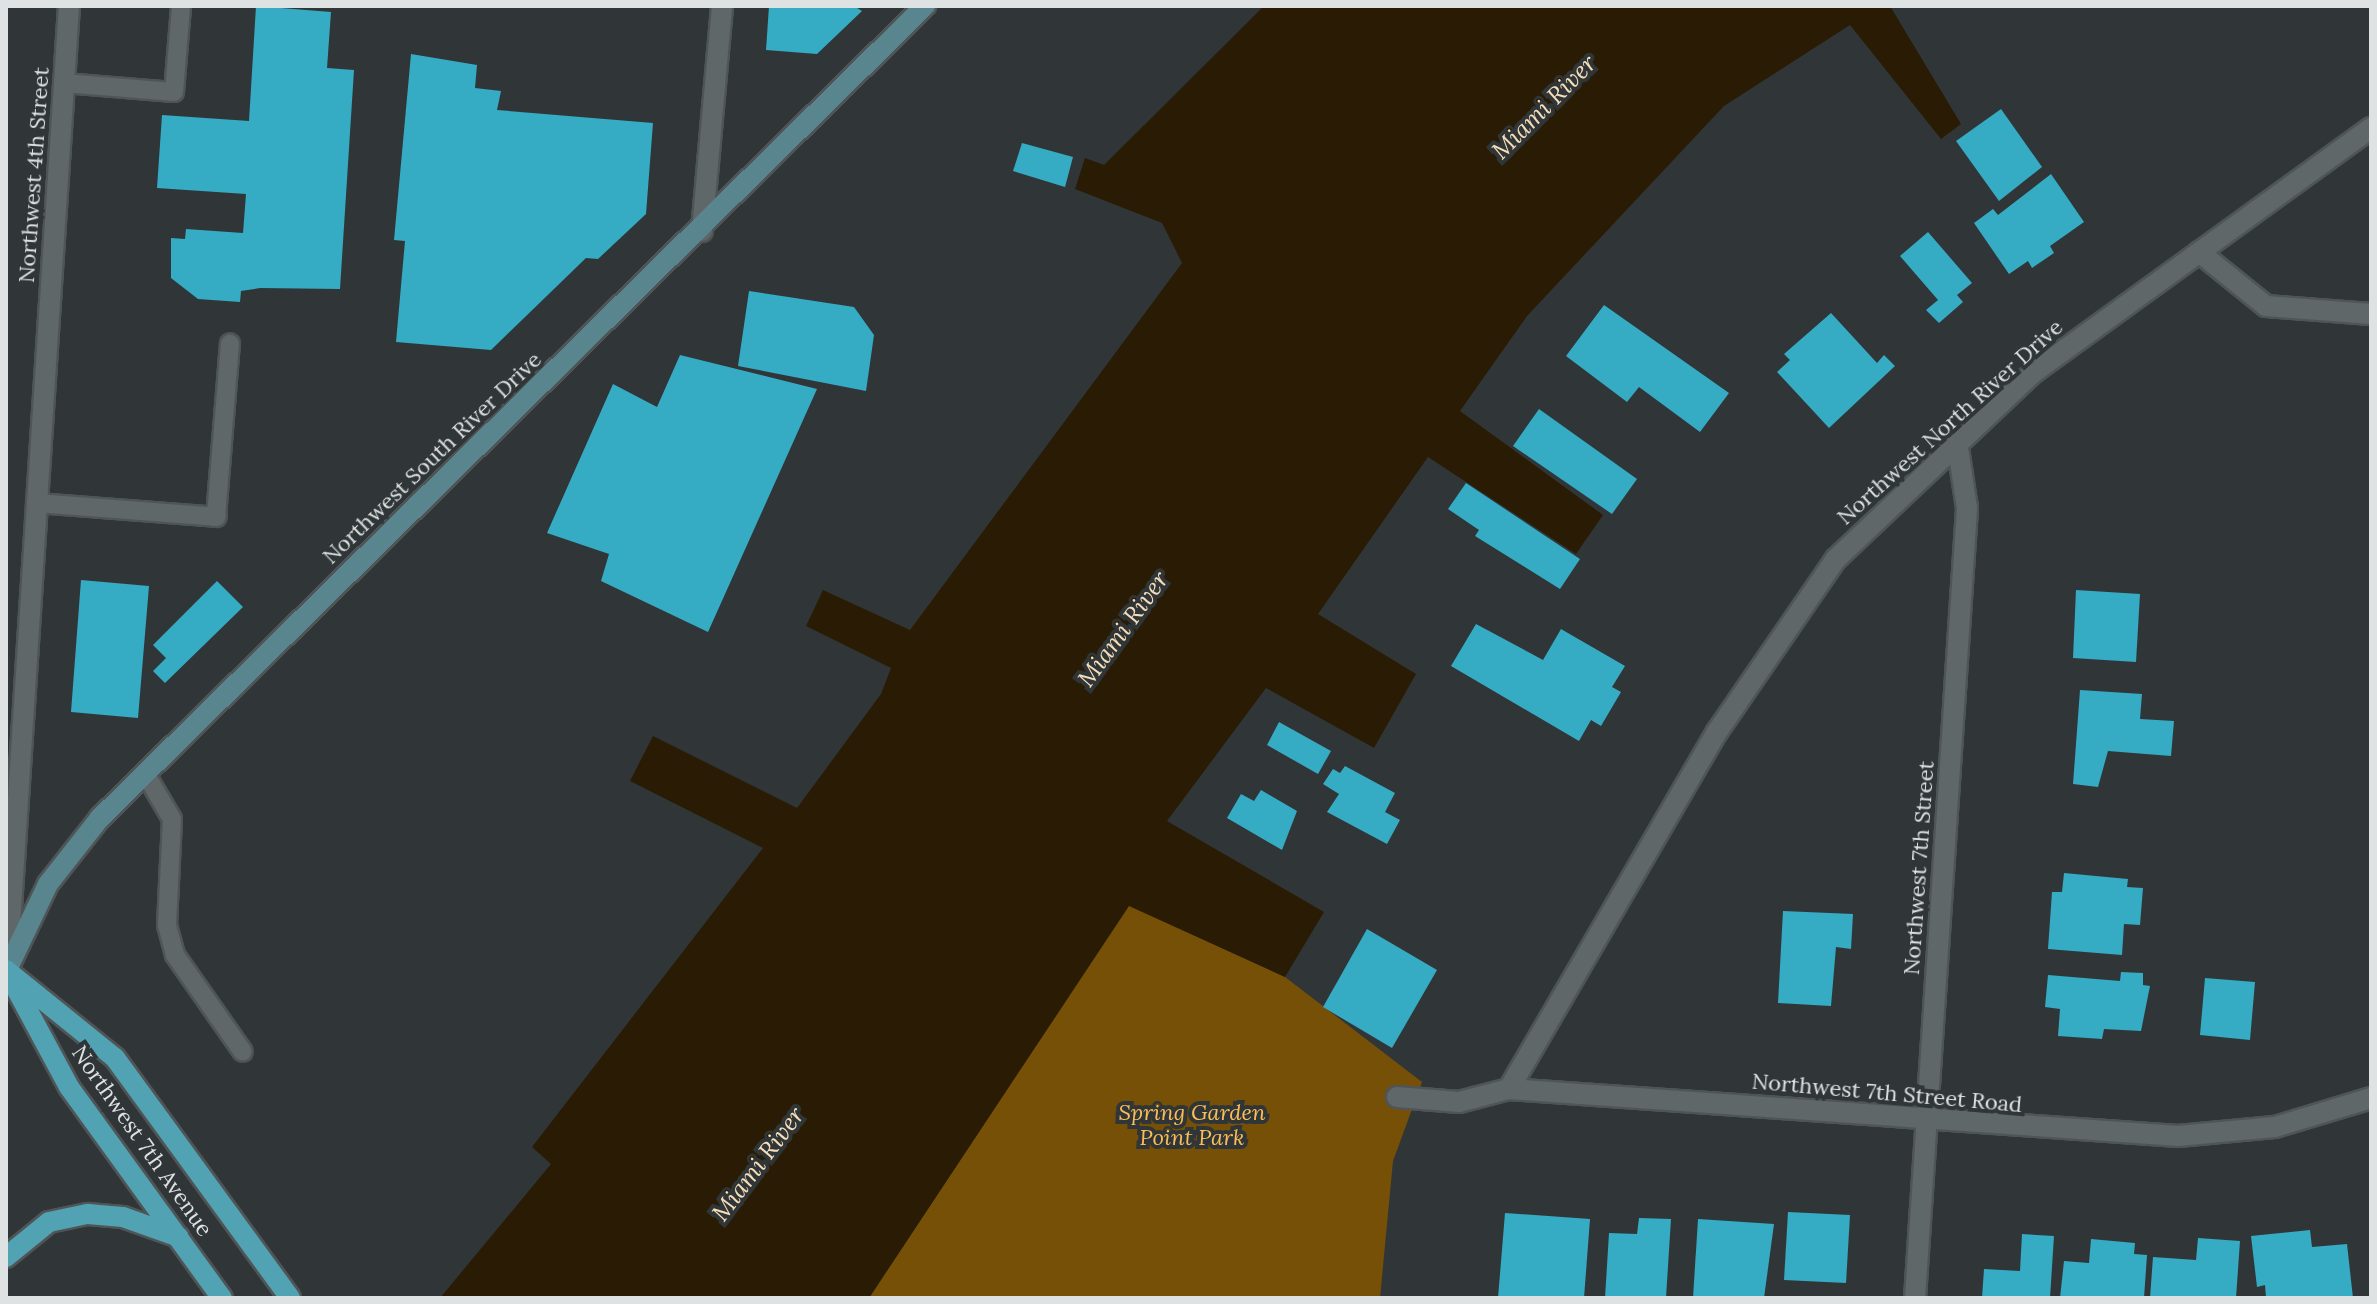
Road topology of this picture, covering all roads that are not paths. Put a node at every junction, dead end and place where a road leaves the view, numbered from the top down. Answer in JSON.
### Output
{"nodes":[{"id":1,"x":69,"y":6,"type":"edge"},
{"id":2,"x":181,"y":6,"type":"edge"},
{"id":3,"x":722,"y":6,"type":"edge"},
{"id":4,"x":925,"y":6,"type":"edge"},
{"id":5,"x":64,"y":83,"type":"junction"},
{"id":6,"x":2371,"y":128,"type":"edge"},
{"id":7,"x":702,"y":231,"type":"junction"},
{"id":8,"x":2199,"y":252,"type":"junction"},
{"id":9,"x":2371,"y":314,"type":"edge"},
{"id":10,"x":230,"y":344,"type":"dead end"},
{"id":11,"x":1957,"y":442,"type":"junction"},
{"id":12,"x":36,"y":503,"type":"junction"},
{"id":13,"x":145,"y":773,"type":"junction"},
{"id":14,"x":6,"y":970,"type":"edge"},
{"id":15,"x":243,"y":1052,"type":"dead end"},
{"id":16,"x":1509,"y":1089,"type":"junction"},
{"id":17,"x":1397,"y":1097,"type":"dead end"},
{"id":18,"x":2371,"y":1098,"type":"edge"},
{"id":19,"x":1927,"y":1119,"type":"junction"},
{"id":20,"x":179,"y":1237,"type":"junction"},
{"id":21,"x":6,"y":1257,"type":"edge"},
{"id":22,"x":222,"y":1298,"type":"edge"},
{"id":23,"x":290,"y":1298,"type":"edge"},
{"id":24,"x":1915,"y":1298,"type":"edge"}],
"edges":[{"from":1,"to":5,"type":"street","name":"Northwest 4th Street"},
{"from":2,"to":5,"type":"lane"},
{"from":3,"to":7,"type":"street"},
{"from":4,"to":7,"type":"main road","name":"Northwest South River Drive"},
{"from":5,"to":12,"type":"street","name":"Northwest 4th Street"},
{"from":6,"to":8,"type":"street","name":"Northwest North River Drive"},
{"from":7,"to":13,"type":"main road","name":"Northwest South River Drive"},
{"from":8,"to":9,"type":"street"},
{"from":8,"to":11,"type":"street","name":"Northwest North River Drive"},
{"from":10,"to":12,"type":"lane"},
{"from":11,"to":16,"type":"street","name":"Northwest North River Drive"},
{"from":11,"to":19,"type":"street","name":"Northwest 7th Street"},
{"from":12,"to":14,"type":"street","name":"Northwest 4th Street"},
{"from":13,"to":14,"type":"main road","name":"Northwest South River Drive"},
{"from":13,"to":15,"type":"lane"},
{"from":14,"to":20,"type":"main road","name":"Northwest 7th Avenue"},
{"from":14,"to":23,"type":"main road","name":"Northwest 7th Avenue"},
{"from":16,"to":17,"type":"street","name":"Northwest 7th Street Road"},
{"from":16,"to":19,"type":"street","name":"Northwest 7th Street Road"},
{"from":18,"to":19,"type":"street","name":"Northwest 7th Street Road"},
{"from":19,"to":24,"type":"street","name":"Northwest 7th Street"},
{"from":20,"to":21,"type":"main road"},
{"from":20,"to":22,"type":"main road","name":"Northwest 7th Avenue"}]}
